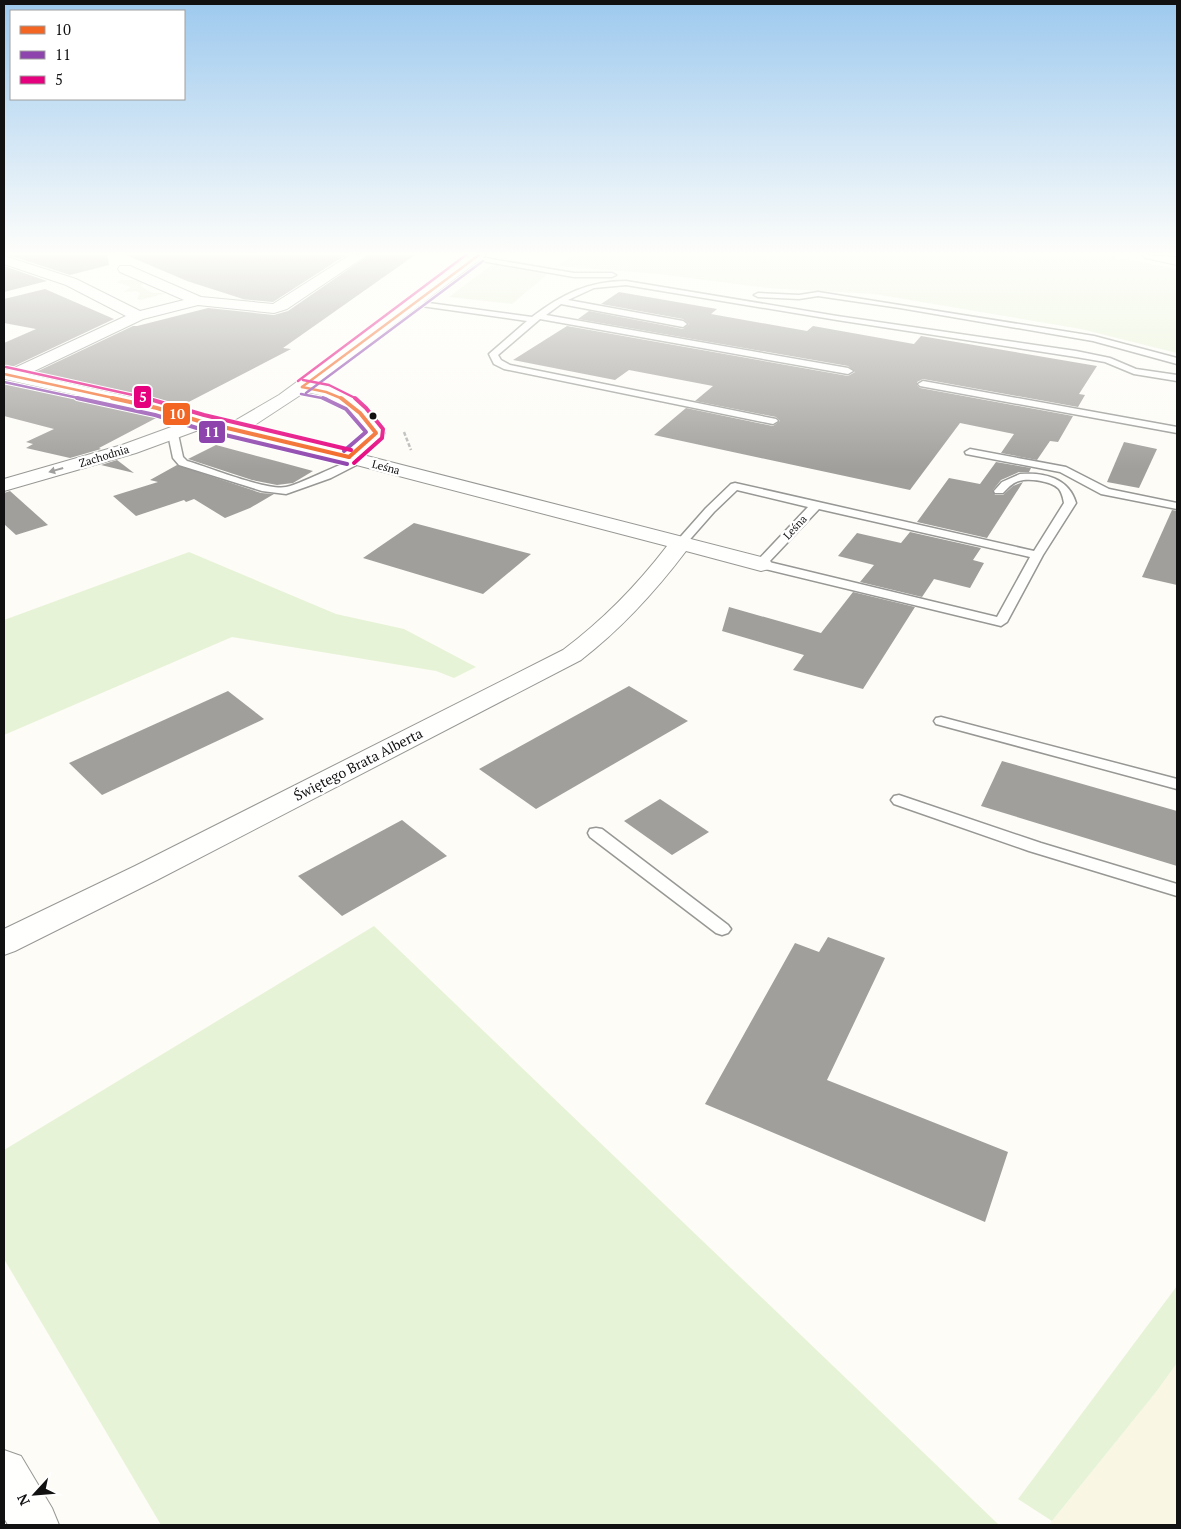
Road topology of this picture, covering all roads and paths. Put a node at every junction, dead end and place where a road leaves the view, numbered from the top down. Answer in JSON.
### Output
{"nodes":[{"id":1,"x":115,"y":326,"type":"edge"},
{"id":2,"x":383,"y":326,"type":"edge"},
{"id":3,"x":527,"y":326,"type":"edge"},
{"id":4,"x":586,"y":326,"type":"edge"},
{"id":5,"x":892,"y":326,"type":"edge"},
{"id":6,"x":1020,"y":326,"type":"edge"},
{"id":7,"x":1177,"y":361,"type":"edge"},
{"id":8,"x":848,"y":371,"type":"dead end"},
{"id":9,"x":8,"y":374,"type":"edge"},
{"id":10,"x":1177,"y":378,"type":"edge"},
{"id":11,"x":922,"y":384,"type":"dead end"},
{"id":12,"x":302,"y":387,"type":"junction"},
{"id":13,"x":773,"y":421,"type":"dead end"},
{"id":14,"x":202,"y":422,"type":"junction"},
{"id":15,"x":235,"y":429,"type":"junction"},
{"id":16,"x":1177,"y":430,"type":"edge"},
{"id":17,"x":173,"y":434,"type":"junction"},
{"id":18,"x":970,"y":452,"type":"dead end"},
{"id":19,"x":355,"y":458,"type":"junction"},
{"id":20,"x":4,"y":485,"type":"edge"},
{"id":21,"x":999,"y":490,"type":"dead end"},
{"id":22,"x":816,"y":504,"type":"junction"},
{"id":23,"x":1177,"y":506,"type":"edge"},
{"id":24,"x":681,"y":543,"type":"junction"},
{"id":25,"x":1037,"y":555,"type":"junction"},
{"id":26,"x":762,"y":564,"type":"junction"},
{"id":27,"x":941,"y":721,"type":"dead end"},
{"id":28,"x":1177,"y":784,"type":"edge"},
{"id":29,"x":898,"y":800,"type":"dead end"},
{"id":30,"x":596,"y":834,"type":"dead end"},
{"id":31,"x":1177,"y":890,"type":"edge"},
{"id":32,"x":722,"y":929,"type":"dead end"},
{"id":33,"x":4,"y":943,"type":"edge"},
{"id":34,"x":4,"y":1473,"type":"edge"},
{"id":35,"x":36,"y":1525,"type":"edge"}],
"edges":[{"from":1,"to":9,"type":"street"},
{"from":2,"to":12,"type":"street"},
{"from":3,"to":13,"type":"lane"},
{"from":4,"to":8,"type":"lane"},
{"from":5,"to":10,"type":"lane"},
{"from":6,"to":7,"type":"lane"},
{"from":9,"to":14,"type":"street","name":"Leśna"},
{"from":11,"to":16,"type":"lane"},
{"from":12,"to":15,"type":"street"},
{"from":12,"to":19,"type":"street"},
{"from":14,"to":15,"type":"street","name":"Leśna"},
{"from":14,"to":17,"type":"street","name":"Zachodnia"},
{"from":15,"to":19,"type":"street","name":"Leśna"},
{"from":17,"to":19,"type":"lane"},
{"from":17,"to":20,"type":"street","name":"Zachodnia","one_way":true},
{"from":18,"to":23,"type":"lane"},
{"from":19,"to":24,"type":"street","name":"Leśna"},
{"from":21,"to":25,"type":"lane"},
{"from":22,"to":24,"type":"lane","name":"Leśna"},
{"from":22,"to":25,"type":"lane"},
{"from":22,"to":26,"type":"lane","name":"Leśna"},
{"from":24,"to":26,"type":"street","name":"Leśna"},
{"from":24,"to":33,"type":"street","name":"Świętego Brata Alberta"},
{"from":25,"to":26,"type":"lane"},
{"from":27,"to":28,"type":"lane"},
{"from":29,"to":31,"type":"lane"},
{"from":30,"to":32,"type":"lane"},
{"from":34,"to":35,"type":"street"}]}
